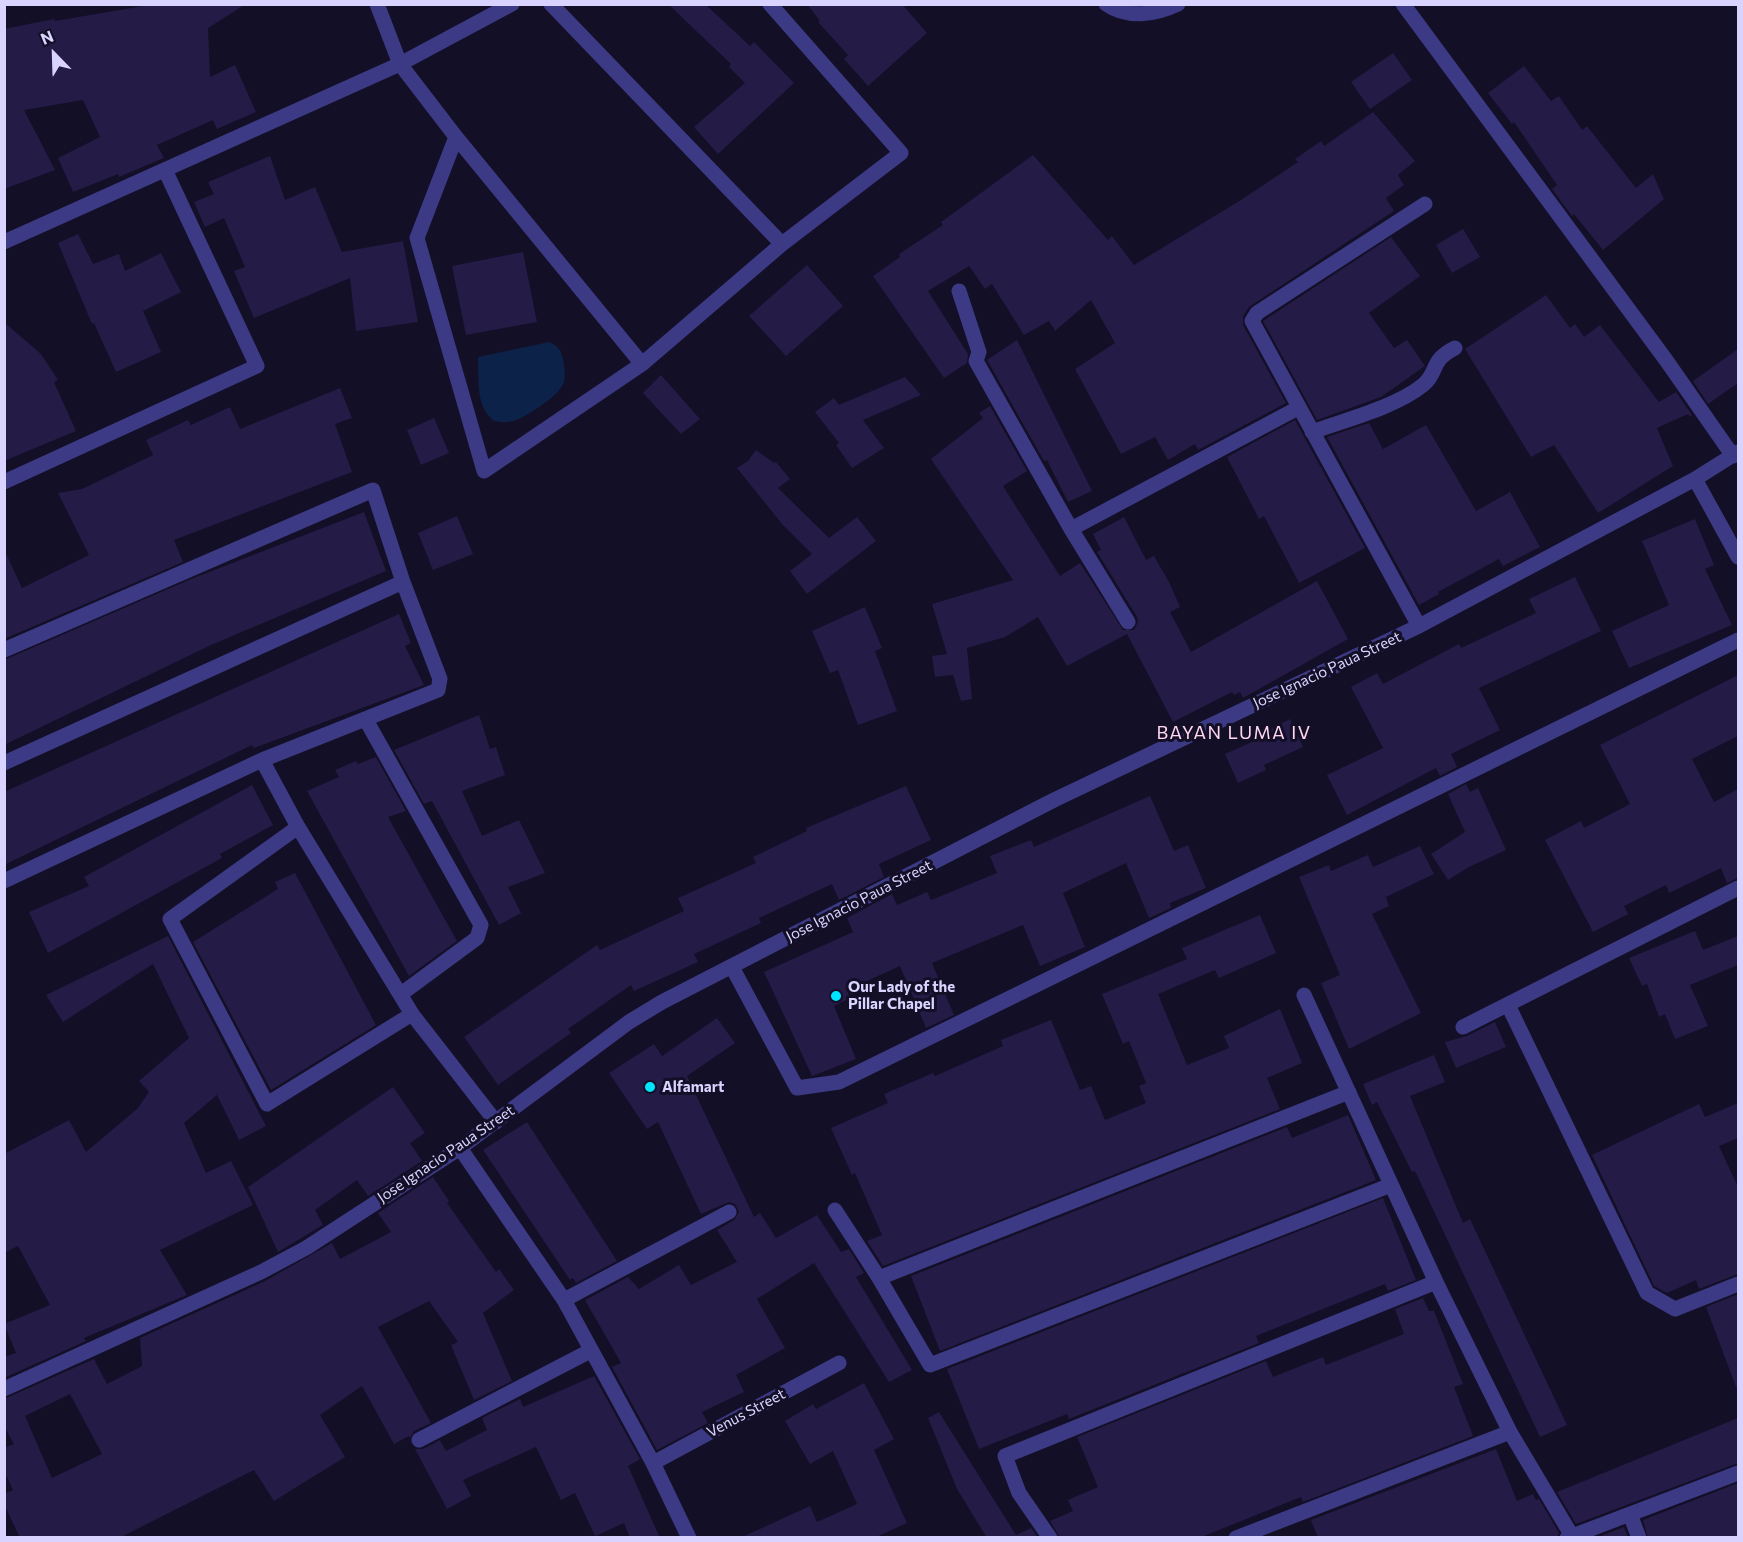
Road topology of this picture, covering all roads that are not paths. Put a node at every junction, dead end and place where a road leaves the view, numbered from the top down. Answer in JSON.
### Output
{"nodes":[{"id":1,"x":377,"y":4,"type":"edge"},
{"id":2,"x":512,"y":4,"type":"edge"},
{"id":3,"x":551,"y":4,"type":"edge"},
{"id":4,"x":770,"y":4,"type":"edge"},
{"id":5,"x":1106,"y":4,"type":"edge"},
{"id":6,"x":1178,"y":4,"type":"edge"},
{"id":7,"x":1403,"y":4,"type":"edge"},
{"id":8,"x":400,"y":64,"type":"junction"},
{"id":9,"x":456,"y":137,"type":"junction"},
{"id":10,"x":165,"y":170,"type":"junction"},
{"id":11,"x":1425,"y":204,"type":"dead end"},
{"id":12,"x":4,"y":242,"type":"edge"},
{"id":13,"x":782,"y":244,"type":"junction"},
{"id":14,"x":959,"y":291,"type":"dead end"},
{"id":15,"x":1455,"y":348,"type":"dead end"},
{"id":16,"x":642,"y":364,"type":"junction"},
{"id":17,"x":1298,"y":408,"type":"junction"},
{"id":18,"x":1312,"y":432,"type":"junction"},
{"id":19,"x":1736,"y":454,"type":"edge"},
{"id":20,"x":1695,"y":479,"type":"junction"},
{"id":21,"x":4,"y":482,"type":"edge"},
{"id":22,"x":1071,"y":529,"type":"junction"},
{"id":23,"x":1738,"y":557,"type":"edge"},
{"id":24,"x":403,"y":582,"type":"junction"},
{"id":25,"x":1128,"y":622,"type":"dead end"},
{"id":26,"x":1419,"y":626,"type":"junction"},
{"id":27,"x":1738,"y":640,"type":"edge"},
{"id":28,"x":4,"y":650,"type":"edge"},
{"id":29,"x":366,"y":720,"type":"junction"},
{"id":30,"x":262,"y":759,"type":"junction"},
{"id":31,"x":4,"y":763,"type":"edge"},
{"id":32,"x":298,"y":827,"type":"junction"},
{"id":33,"x":4,"y":881,"type":"edge"},
{"id":34,"x":1738,"y":888,"type":"edge"},
{"id":35,"x":732,"y":967,"type":"junction"},
{"id":36,"x":401,"y":994,"type":"junction"},
{"id":37,"x":1304,"y":995,"type":"dead end"},
{"id":38,"x":1508,"y":1005,"type":"junction"},
{"id":39,"x":412,"y":1014,"type":"junction"},
{"id":40,"x":1462,"y":1027,"type":"dead end"},
{"id":41,"x":1349,"y":1092,"type":"junction"},
{"id":42,"x":496,"y":1122,"type":"junction"},
{"id":43,"x":460,"y":1148,"type":"junction"},
{"id":44,"x":1391,"y":1185,"type":"junction"},
{"id":45,"x":835,"y":1210,"type":"dead end"},
{"id":46,"x":729,"y":1212,"type":"dead end"},
{"id":47,"x":879,"y":1278,"type":"junction"},
{"id":48,"x":1436,"y":1282,"type":"junction"},
{"id":49,"x":1738,"y":1284,"type":"edge"},
{"id":50,"x":564,"y":1300,"type":"junction"},
{"id":51,"x":590,"y":1351,"type":"junction"},
{"id":52,"x":839,"y":1363,"type":"dead end"},
{"id":53,"x":4,"y":1389,"type":"edge"},
{"id":54,"x":1510,"y":1432,"type":"junction"},
{"id":55,"x":419,"y":1440,"type":"dead end"},
{"id":56,"x":653,"y":1463,"type":"junction"},
{"id":57,"x":1738,"y":1473,"type":"edge"},
{"id":58,"x":1630,"y":1514,"type":"junction"},
{"id":59,"x":1569,"y":1537,"type":"edge"},
{"id":60,"x":689,"y":1538,"type":"edge"},
{"id":61,"x":1050,"y":1538,"type":"edge"},
{"id":62,"x":1236,"y":1538,"type":"edge"},
{"id":63,"x":1639,"y":1538,"type":"edge"}],
"edges":[{"from":1,"to":8,"type":"street"},
{"from":2,"to":8,"type":"street"},
{"from":3,"to":13,"type":"street"},
{"from":4,"to":13,"type":"street"},
{"from":5,"to":6,"type":"street"},
{"from":7,"to":19,"type":"street"},
{"from":8,"to":9,"type":"street"},
{"from":8,"to":10,"type":"street"},
{"from":9,"to":16,"type":"street"},
{"from":9,"to":16,"type":"street"},
{"from":10,"to":12,"type":"street"},
{"from":10,"to":21,"type":"street"},
{"from":11,"to":17,"type":"street"},
{"from":13,"to":16,"type":"street"},
{"from":14,"to":22,"type":"street"},
{"from":15,"to":18,"type":"street"},
{"from":17,"to":18,"type":"street"},
{"from":17,"to":22,"type":"street"},
{"from":18,"to":26,"type":"street"},
{"from":19,"to":20,"type":"street","name":"Jose Ignacio Paua Street"},
{"from":20,"to":23,"type":"street"},
{"from":20,"to":26,"type":"street","name":"Jose Ignacio Paua Street"},
{"from":22,"to":25,"type":"street"},
{"from":24,"to":28,"type":"street"},
{"from":24,"to":29,"type":"street"},
{"from":24,"to":31,"type":"street"},
{"from":26,"to":35,"type":"street","name":"Jose Ignacio Paua Street"},
{"from":27,"to":35,"type":"street"},
{"from":29,"to":30,"type":"street"},
{"from":29,"to":36,"type":"street"},
{"from":30,"to":32,"type":"street"},
{"from":30,"to":33,"type":"street"},
{"from":32,"to":36,"type":"street"},
{"from":32,"to":39,"type":"street"},
{"from":34,"to":38,"type":"street"},
{"from":35,"to":42,"type":"street","name":"Jose Ignacio Paua Street"},
{"from":36,"to":39,"type":"street"},
{"from":37,"to":41,"type":"street"},
{"from":38,"to":40,"type":"street"},
{"from":38,"to":49,"type":"street"},
{"from":39,"to":42,"type":"street"},
{"from":41,"to":44,"type":"street"},
{"from":41,"to":47,"type":"street"},
{"from":42,"to":43,"type":"street","name":"Jose Ignacio Paua Street"},
{"from":43,"to":50,"type":"street"},
{"from":43,"to":53,"type":"street","name":"Jose Ignacio Paua Street"},
{"from":44,"to":47,"type":"street"},
{"from":44,"to":48,"type":"street"},
{"from":45,"to":47,"type":"street"},
{"from":46,"to":50,"type":"street"},
{"from":48,"to":54,"type":"street"},
{"from":48,"to":61,"type":"street"},
{"from":50,"to":51,"type":"street"},
{"from":51,"to":55,"type":"street"},
{"from":51,"to":56,"type":"street"},
{"from":52,"to":56,"type":"street","name":"Venus Street"},
{"from":54,"to":59,"type":"street"},
{"from":54,"to":62,"type":"street"},
{"from":56,"to":60,"type":"street"},
{"from":57,"to":58,"type":"street"},
{"from":58,"to":59,"type":"street"},
{"from":58,"to":63,"type":"street"}]}
